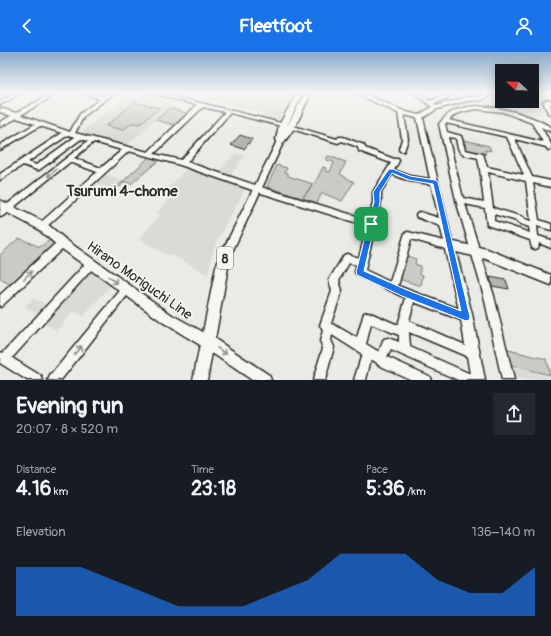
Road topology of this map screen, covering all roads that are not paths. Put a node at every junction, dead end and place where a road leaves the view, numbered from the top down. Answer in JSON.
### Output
{"nodes":[{"id":1,"x":29,"y":108,"type":"edge"},
{"id":2,"x":91,"y":108,"type":"edge"},
{"id":3,"x":197,"y":108,"type":"edge"},
{"id":4,"x":214,"y":108,"type":"edge"},
{"id":5,"x":292,"y":108,"type":"edge"},
{"id":6,"x":300,"y":108,"type":"edge"},
{"id":7,"x":393,"y":108,"type":"edge"},
{"id":8,"x":435,"y":108,"type":"edge"},
{"id":9,"x":480,"y":108,"type":"edge"},
{"id":10,"x":485,"y":108,"type":"edge"},
{"id":11,"x":0,"y":110,"type":"edge"},
{"id":12,"x":228,"y":112,"type":"junction"},
{"id":13,"x":401,"y":112,"type":"junction"},
{"id":14,"x":16,"y":116,"type":"junction"},
{"id":15,"x":420,"y":117,"type":"junction"},
{"id":16,"x":551,"y":120,"type":"edge"},
{"id":17,"x":444,"y":121,"type":"junction"},
{"id":18,"x":535,"y":122,"type":"junction"},
{"id":19,"x":39,"y":124,"type":"junction"},
{"id":20,"x":0,"y":125,"type":"edge"},
{"id":21,"x":283,"y":125,"type":"junction"},
{"id":22,"x":291,"y":127,"type":"junction"},
{"id":23,"x":548,"y":128,"type":"edge"},
{"id":24,"x":69,"y":133,"type":"junction"},
{"id":25,"x":445,"y":134,"type":"junction"},
{"id":26,"x":80,"y":136,"type":"junction"},
{"id":27,"x":510,"y":136,"type":"junction"},
{"id":28,"x":94,"y":140,"type":"junction"},
{"id":29,"x":278,"y":145,"type":"junction"},
{"id":30,"x":550,"y":147,"type":"edge"},
{"id":31,"x":0,"y":148,"type":"edge"},
{"id":32,"x":126,"y":149,"type":"junction"},
{"id":33,"x":402,"y":149,"type":"dead end"},
{"id":34,"x":148,"y":155,"type":"junction"},
{"id":35,"x":69,"y":159,"type":"junction"},
{"id":36,"x":24,"y":163,"type":"junction"},
{"id":37,"x":182,"y":163,"type":"junction"},
{"id":38,"x":484,"y":169,"type":"junction"},
{"id":39,"x":102,"y":171,"type":"junction"},
{"id":40,"x":391,"y":171,"type":"junction"},
{"id":41,"x":0,"y":178,"type":"edge"},
{"id":42,"x":529,"y":178,"type":"junction"},
{"id":43,"x":435,"y":182,"type":"junction"},
{"id":44,"x":551,"y":184,"type":"edge"},
{"id":45,"x":257,"y":188,"type":"junction"},
{"id":46,"x":460,"y":200,"type":"junction"},
{"id":47,"x":489,"y":208,"type":"junction"},
{"id":48,"x":2,"y":209,"type":"edge"},
{"id":49,"x":420,"y":215,"type":"dead end"},
{"id":50,"x":371,"y":224,"type":"junction"},
{"id":51,"x":445,"y":224,"type":"junction"},
{"id":52,"x":534,"y":224,"type":"junction"},
{"id":53,"x":42,"y":226,"type":"junction"},
{"id":54,"x":551,"y":227,"type":"edge"},
{"id":55,"x":534,"y":241,"type":"junction"},
{"id":56,"x":62,"y":243,"type":"junction"},
{"id":57,"x":551,"y":244,"type":"edge"},
{"id":58,"x":450,"y":246,"type":"junction"},
{"id":59,"x":475,"y":250,"type":"junction"},
{"id":60,"x":362,"y":263,"type":"junction"},
{"id":61,"x":90,"y":264,"type":"junction"},
{"id":62,"x":551,"y":280,"type":"edge"},
{"id":63,"x":393,"y":288,"type":"junction"},
{"id":64,"x":126,"y":290,"type":"junction"},
{"id":65,"x":411,"y":296,"type":"junction"},
{"id":66,"x":0,"y":302,"type":"edge"},
{"id":67,"x":466,"y":317,"type":"junction"},
{"id":68,"x":325,"y":325,"type":"junction"},
{"id":69,"x":403,"y":328,"type":"junction"},
{"id":70,"x":208,"y":342,"type":"junction"},
{"id":71,"x":364,"y":349,"type":"junction"},
{"id":72,"x":405,"y":350,"type":"junction"},
{"id":73,"x":473,"y":354,"type":"junction"},
{"id":74,"x":2,"y":358,"type":"edge"},
{"id":75,"x":381,"y":360,"type":"junction"},
{"id":76,"x":36,"y":380,"type":"edge"},
{"id":77,"x":54,"y":380,"type":"edge"},
{"id":78,"x":200,"y":380,"type":"edge"},
{"id":79,"x":264,"y":380,"type":"edge"},
{"id":80,"x":319,"y":380,"type":"edge"},
{"id":81,"x":360,"y":380,"type":"edge"},
{"id":82,"x":425,"y":380,"type":"edge"},
{"id":83,"x":471,"y":380,"type":"edge"},
{"id":84,"x":478,"y":380,"type":"edge"},
{"id":85,"x":508,"y":380,"type":"edge"}],
"edges":[{"from":1,"to":14,"type":"street"},
{"from":2,"to":24,"type":"street"},
{"from":3,"to":34,"type":"street"},
{"from":4,"to":12,"type":"street"},
{"from":5,"to":21,"type":"main road","number":"8"},
{"from":6,"to":22,"type":"main road","number":"8"},
{"from":7,"to":13,"type":"street"},
{"from":8,"to":15,"type":"street"},
{"from":9,"to":17,"type":"street"},
{"from":10,"to":18,"type":"street"},
{"from":11,"to":14,"type":"street"},
{"from":12,"to":21,"type":"street"},
{"from":12,"to":37,"type":"street"},
{"from":13,"to":15,"type":"street"},
{"from":13,"to":33,"type":"street"},
{"from":14,"to":19,"type":"street"},
{"from":14,"to":20,"type":"street"},
{"from":15,"to":43,"type":"street"},
{"from":16,"to":23,"type":"street"},
{"from":17,"to":25,"type":"street"},
{"from":17,"to":27,"type":"street"},
{"from":18,"to":23,"type":"street"},
{"from":18,"to":30,"type":"street"},
{"from":19,"to":24,"type":"street"},
{"from":19,"to":31,"type":"street"},
{"from":21,"to":22,"type":"street"},
{"from":21,"to":29,"type":"main road","number":"8"},
{"from":22,"to":29,"type":"main road","number":"8"},
{"from":22,"to":40,"type":"street"},
{"from":24,"to":26,"type":"street"},
{"from":24,"to":36,"type":"street"},
{"from":25,"to":38,"type":"street"},
{"from":25,"to":46,"type":"street"},
{"from":26,"to":28,"type":"street"},
{"from":26,"to":36,"type":"street"},
{"from":27,"to":30,"type":"street"},
{"from":27,"to":42,"type":"street"},
{"from":28,"to":32,"type":"street"},
{"from":28,"to":35,"type":"street"},
{"from":29,"to":45,"type":"main road","number":"8"},
{"from":32,"to":34,"type":"street"},
{"from":32,"to":39,"type":"street"},
{"from":34,"to":37,"type":"street"},
{"from":35,"to":39,"type":"street"},
{"from":35,"to":48,"type":"street","one_way":true},
{"from":36,"to":41,"type":"street"},
{"from":37,"to":45,"type":"street"},
{"from":38,"to":42,"type":"street"},
{"from":38,"to":47,"type":"street"},
{"from":39,"to":53,"type":"street"},
{"from":40,"to":43,"type":"street"},
{"from":40,"to":50,"type":"street"},
{"from":42,"to":44,"type":"street"},
{"from":42,"to":52,"type":"street"},
{"from":43,"to":51,"type":"street"},
{"from":45,"to":50,"type":"street"},
{"from":45,"to":70,"type":"main road","number":"8"},
{"from":46,"to":47,"type":"street"},
{"from":46,"to":59,"type":"street"},
{"from":47,"to":52,"type":"street"},
{"from":47,"to":55,"type":"street"},
{"from":48,"to":53,"type":"main road","name":"Hirano Moriguchi Line"},
{"from":49,"to":51,"type":"street"},
{"from":50,"to":60,"type":"street"},
{"from":51,"to":58,"type":"street"},
{"from":52,"to":54,"type":"street"},
{"from":52,"to":55,"type":"street"},
{"from":53,"to":56,"type":"main road","name":"Hirano Moriguchi Line"},
{"from":55,"to":57,"type":"street"},
{"from":56,"to":61,"type":"main road","name":"Hirano Moriguchi Line"},
{"from":66,"to":56,"type":"street","one_way":true},
{"from":58,"to":59,"type":"main road"},
{"from":58,"to":63,"type":"street"},
{"from":58,"to":67,"type":"main road"},
{"from":59,"to":62,"type":"main road"},
{"from":59,"to":85,"type":"street"},
{"from":60,"to":63,"type":"street"},
{"from":60,"to":68,"type":"street"},
{"from":61,"to":64,"type":"main road","name":"Hirano Moriguchi Line","one_way":true},
{"from":61,"to":74,"type":"street"},
{"from":63,"to":65,"type":"street"},
{"from":64,"to":70,"type":"main road","name":"Hirano Moriguchi Line"},
{"from":77,"to":64,"type":"street","one_way":true},
{"from":65,"to":67,"type":"street"},
{"from":65,"to":69,"type":"street"},
{"from":67,"to":73,"type":"main road"},
{"from":68,"to":71,"type":"street"},
{"from":68,"to":80,"type":"street"},
{"from":69,"to":71,"type":"street"},
{"from":69,"to":72,"type":"street"},
{"from":69,"to":73,"type":"street"},
{"from":70,"to":78,"type":"main road","number":"8"},
{"from":70,"to":79,"type":"main road","name":"Hirano Moriguchi Line","one_way":true},
{"from":71,"to":75,"type":"street"},
{"from":71,"to":81,"type":"street"},
{"from":72,"to":75,"type":"street"},
{"from":72,"to":83,"type":"street"},
{"from":73,"to":84,"type":"main road"},
{"from":74,"to":76,"type":"street"},
{"from":75,"to":82,"type":"street"}]}
